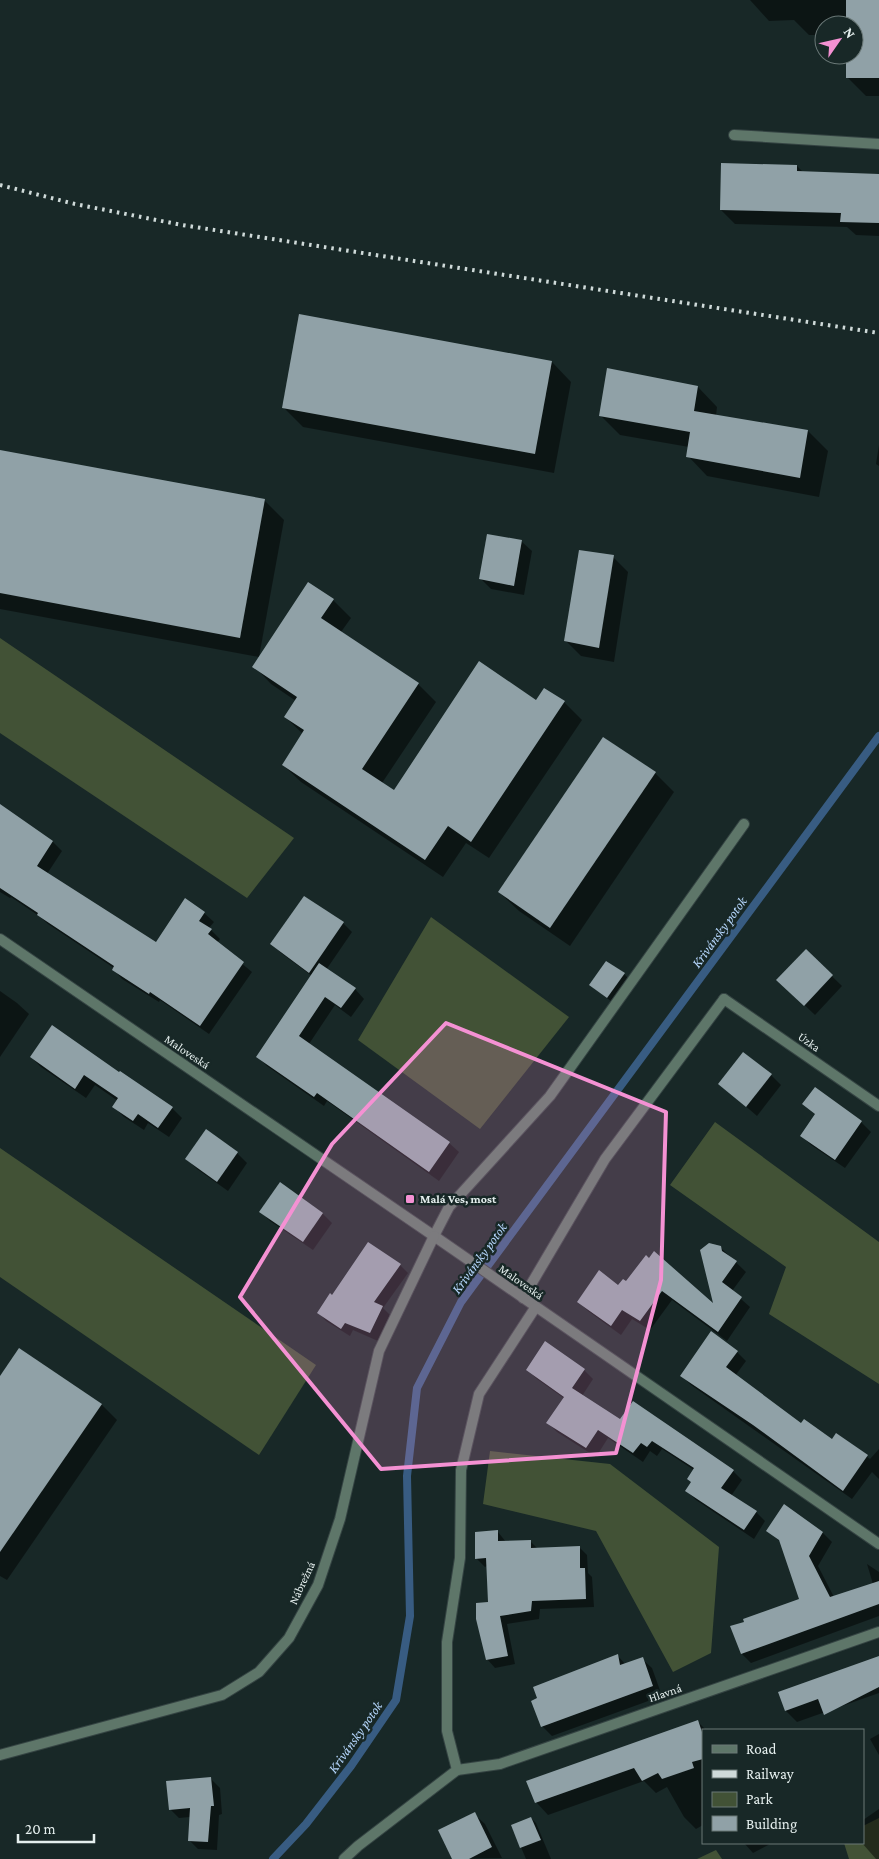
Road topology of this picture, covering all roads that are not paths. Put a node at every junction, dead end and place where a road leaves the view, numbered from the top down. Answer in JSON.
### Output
{"nodes":[{"id":1,"x":734,"y":136,"type":"dead end"},
{"id":2,"x":879,"y":144,"type":"edge"},
{"id":3,"x":744,"y":824,"type":"dead end"},
{"id":4,"x":0,"y":940,"type":"edge"},
{"id":5,"x":879,"y":1106,"type":"edge"},
{"id":6,"x":434,"y":1236,"type":"junction"},
{"id":7,"x":523,"y":1298,"type":"junction"},
{"id":8,"x":535,"y":1308,"type":"junction"},
{"id":9,"x":879,"y":1544,"type":"edge"},
{"id":10,"x":879,"y":1632,"type":"edge"},
{"id":11,"x":0,"y":1754,"type":"edge"},
{"id":12,"x":457,"y":1770,"type":"junction"},
{"id":13,"x":344,"y":1859,"type":"edge"}],
"edges":[{"from":1,"to":2,"type":"street"},
{"from":3,"to":6,"type":"street","name":"Nábrežná"},
{"from":4,"to":6,"type":"street","name":"Maloveská"},
{"from":5,"to":7,"type":"street","name":"Úzka"},
{"from":6,"to":7,"type":"street","name":"Maloveská"},
{"from":6,"to":11,"type":"street","name":"Nábrežná"},
{"from":7,"to":8,"type":"street","name":"Maloveská"},
{"from":8,"to":9,"type":"street","name":"Maloveská"},
{"from":8,"to":12,"type":"street"},
{"from":10,"to":12,"type":"street","name":"Hlavná"},
{"from":12,"to":13,"type":"street"}]}
